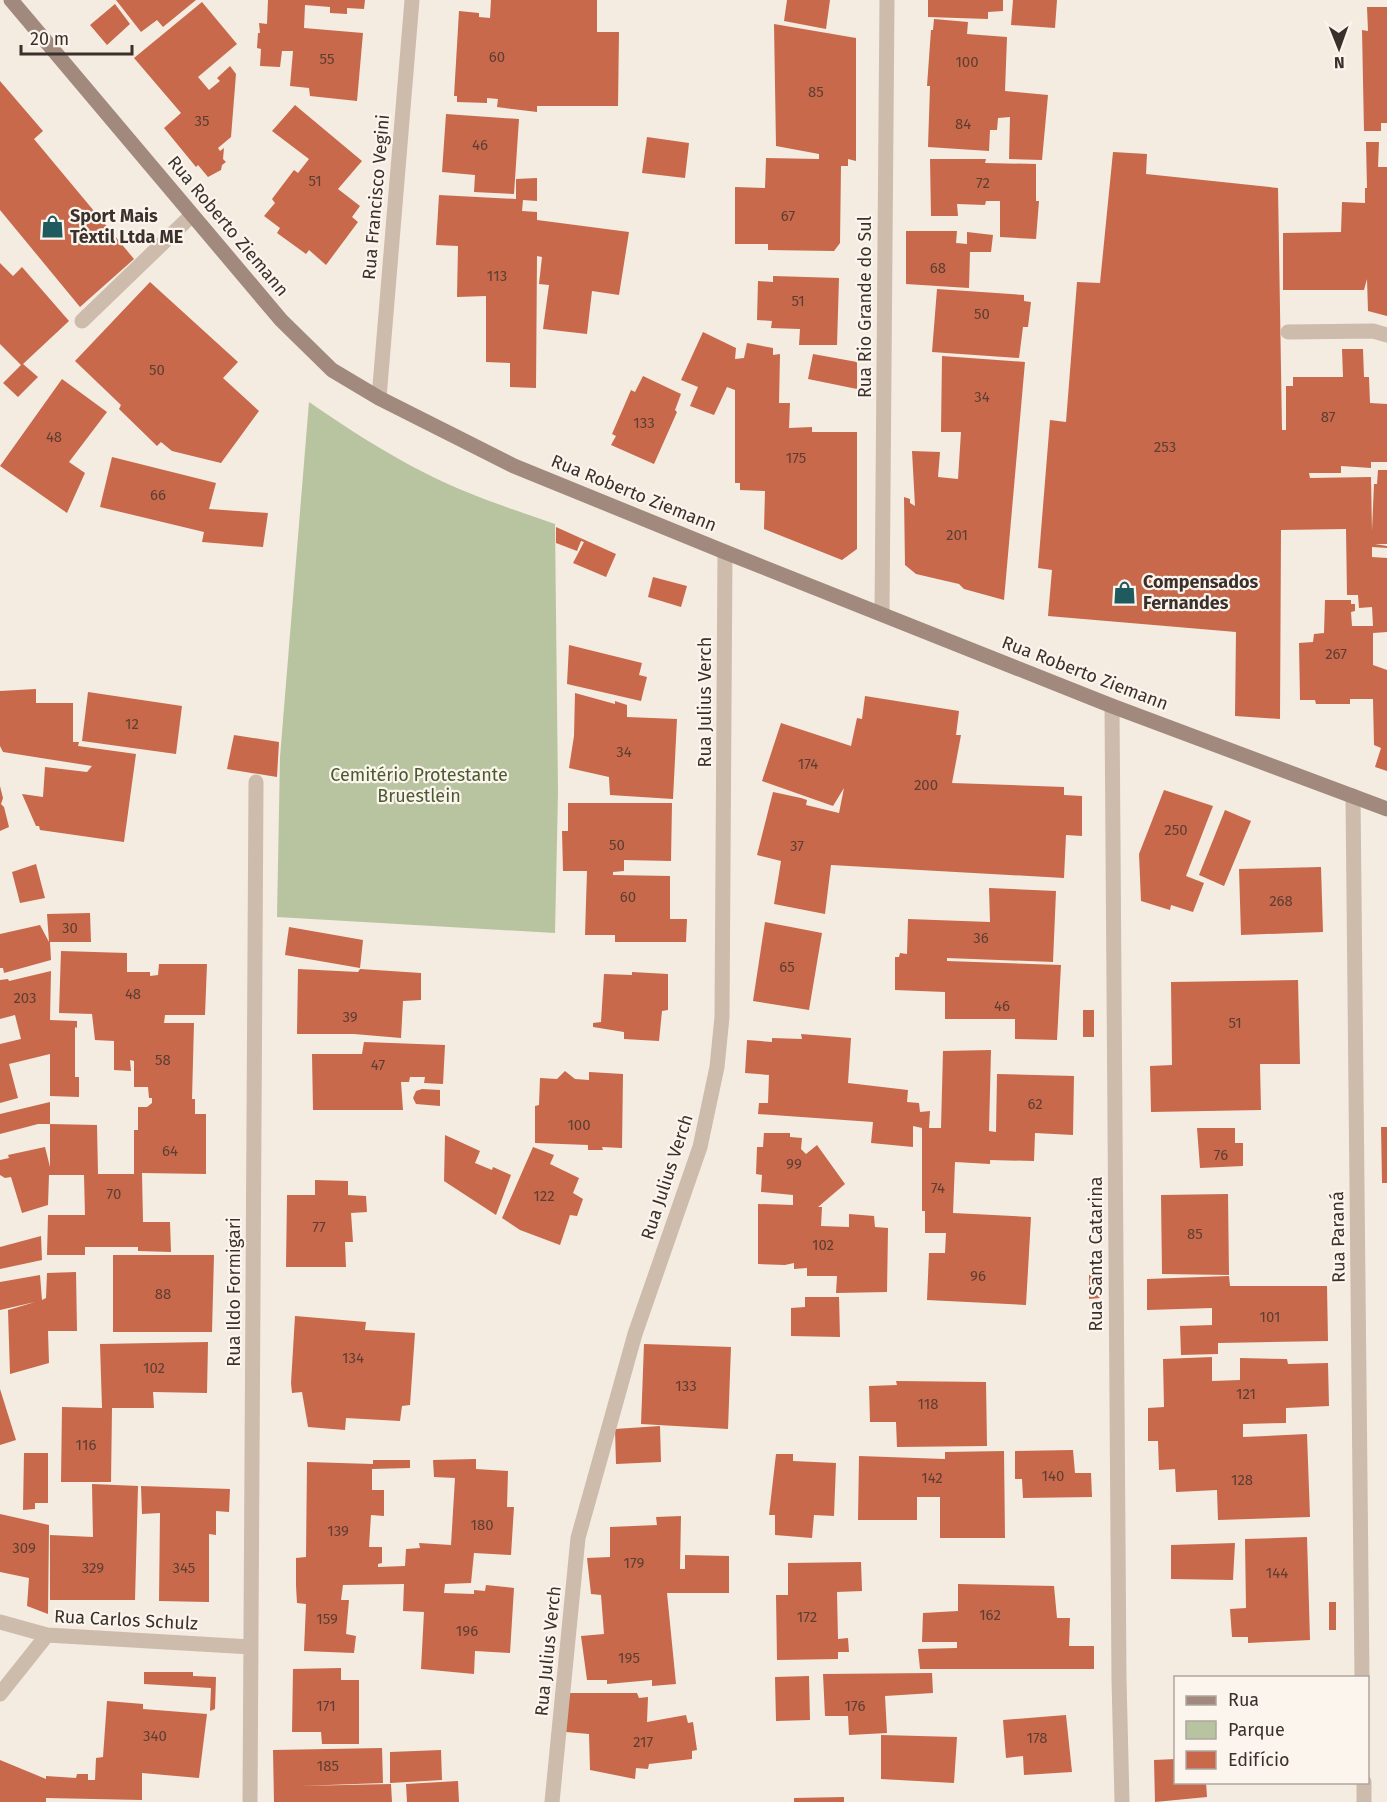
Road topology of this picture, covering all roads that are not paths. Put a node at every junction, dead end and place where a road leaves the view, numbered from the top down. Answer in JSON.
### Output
{"nodes":[{"id":1,"x":11,"y":0,"type":"edge"},
{"id":2,"x":412,"y":0,"type":"edge"},
{"id":3,"x":887,"y":0,"type":"edge"},
{"id":4,"x":192,"y":215,"type":"junction"},
{"id":5,"x":82,"y":321,"type":"dead end"},
{"id":6,"x":1288,"y":332,"type":"dead end"},
{"id":7,"x":1387,"y":334,"type":"edge"},
{"id":8,"x":379,"y":398,"type":"junction"},
{"id":9,"x":725,"y":552,"type":"junction"},
{"id":10,"x":882,"y":614,"type":"junction"},
{"id":11,"x":1112,"y":706,"type":"junction"},
{"id":12,"x":256,"y":782,"type":"dead end"},
{"id":13,"x":1353,"y":796,"type":"junction"},
{"id":14,"x":1387,"y":809,"type":"edge"},
{"id":15,"x":0,"y":1622,"type":"edge"},
{"id":16,"x":47,"y":1635,"type":"junction"},
{"id":17,"x":251,"y":1647,"type":"junction"},
{"id":18,"x":1362,"y":1676,"type":"edge"},
{"id":19,"x":0,"y":1694,"type":"edge"},
{"id":20,"x":1364,"y":1784,"type":"edge"},
{"id":21,"x":250,"y":1802,"type":"edge"},
{"id":22,"x":552,"y":1802,"type":"edge"},
{"id":23,"x":1122,"y":1802,"type":"edge"},
{"id":24,"x":1364,"y":1802,"type":"edge"}],
"edges":[{"from":1,"to":4,"type":"main road","name":"Rua Roberto Ziemann"},
{"from":2,"to":8,"type":"street","name":"Rua Francisco Vegini"},
{"from":3,"to":10,"type":"street","name":"Rua Rio Grande do Sul"},
{"from":4,"to":5,"type":"street"},
{"from":4,"to":8,"type":"main road","name":"Rua Roberto Ziemann"},
{"from":6,"to":7,"type":"street"},
{"from":8,"to":9,"type":"main road","name":"Rua Roberto Ziemann"},
{"from":9,"to":10,"type":"main road","name":"Rua Roberto Ziemann"},
{"from":9,"to":22,"type":"street","name":"Rua Julius Verch"},
{"from":10,"to":11,"type":"main road","name":"Rua Roberto Ziemann"},
{"from":11,"to":13,"type":"main road","name":"Rua Roberto Ziemann"},
{"from":11,"to":23,"type":"street","name":"Rua Santa Catarina"},
{"from":12,"to":17,"type":"street","name":"Rua Ildo Formigari"},
{"from":13,"to":14,"type":"main road","name":"Rua Roberto Ziemann"},
{"from":13,"to":18,"type":"street","name":"Rua Paraná"},
{"from":15,"to":16,"type":"street","name":"Rua Carlos Schulz"},
{"from":16,"to":17,"type":"street","name":"Rua Carlos Schulz"},
{"from":16,"to":19,"type":"street"},
{"from":17,"to":21,"type":"street","name":"Rua Ildo Formigari"},
{"from":20,"to":24,"type":"street"}]}
